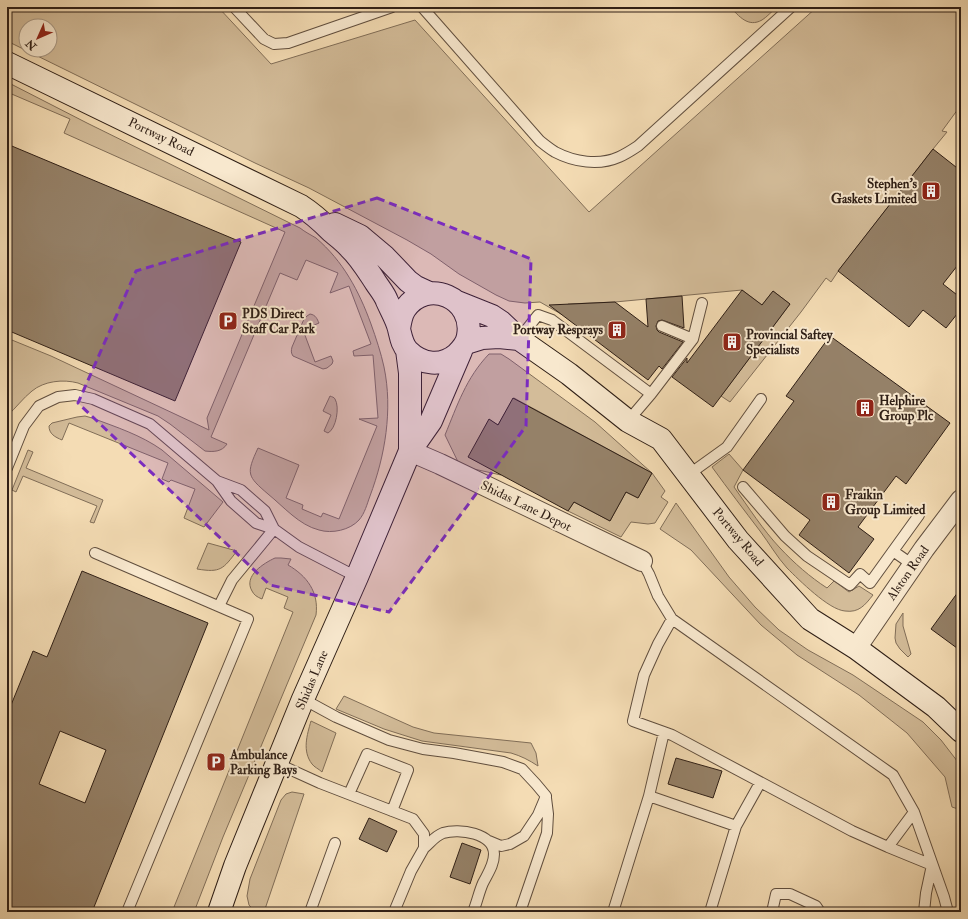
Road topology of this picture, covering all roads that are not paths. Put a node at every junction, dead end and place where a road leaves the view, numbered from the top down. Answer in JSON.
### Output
{"nodes":[{"id":1,"x":234,"y":7,"type":"edge"},
{"id":2,"x":392,"y":7,"type":"edge"},
{"id":3,"x":422,"y":7,"type":"edge"},
{"id":4,"x":791,"y":7,"type":"edge"},
{"id":5,"x":7,"y":63,"type":"edge"},
{"id":6,"x":314,"y":214,"type":"junction"},
{"id":7,"x":429,"y":293,"type":"junction"},
{"id":8,"x":457,"y":302,"type":"junction"},
{"id":9,"x":702,"y":303,"type":"dead end"},
{"id":10,"x":662,"y":326,"type":"dead end"},
{"id":11,"x":399,"y":329,"type":"junction"},
{"id":12,"x":519,"y":339,"type":"junction"},
{"id":13,"x":693,"y":339,"type":"junction"},
{"id":14,"x":463,"y":347,"type":"junction"},
{"id":15,"x":407,"y":350,"type":"junction"},
{"id":16,"x":651,"y":394,"type":"junction"},
{"id":17,"x":761,"y":399,"type":"dead end"},
{"id":18,"x":628,"y":421,"type":"junction"},
{"id":19,"x":410,"y":451,"type":"junction"},
{"id":20,"x":7,"y":468,"type":"edge"},
{"id":21,"x":688,"y":475,"type":"junction"},
{"id":22,"x":217,"y":481,"type":"junction"},
{"id":23,"x":743,"y":486,"type":"dead end"},
{"id":24,"x":961,"y":500,"type":"edge"},
{"id":25,"x":919,"y":515,"type":"dead end"},
{"id":26,"x":274,"y":529,"type":"junction"},
{"id":27,"x":893,"y":551,"type":"junction"},
{"id":28,"x":95,"y":554,"type":"dead end"},
{"id":29,"x":642,"y":561,"type":"joint"},
{"id":30,"x":913,"y":565,"type":"junction"},
{"id":31,"x":357,"y":577,"type":"junction"},
{"id":32,"x":218,"y":606,"type":"junction"},
{"id":33,"x":672,"y":619,"type":"junction"},
{"id":34,"x":856,"y":648,"type":"junction"},
{"id":35,"x":303,"y":699,"type":"junction"},
{"id":36,"x":961,"y":731,"type":"edge"},
{"id":37,"x":664,"y":732,"type":"junction"},
{"id":38,"x":276,"y":763,"type":"junction"},
{"id":39,"x":760,"y":783,"type":"junction"},
{"id":40,"x":349,"y":794,"type":"junction"},
{"id":41,"x":546,"y":796,"type":"junction"},
{"id":42,"x":649,"y":796,"type":"junction"},
{"id":43,"x":392,"y":811,"type":"junction"},
{"id":44,"x":914,"y":812,"type":"junction"},
{"id":45,"x":736,"y":826,"type":"junction"},
{"id":46,"x":489,"y":841,"type":"junction"},
{"id":47,"x":335,"y":843,"type":"dead end"},
{"id":48,"x":888,"y":847,"type":"junction"},
{"id":49,"x":424,"y":848,"type":"junction"},
{"id":50,"x":932,"y":865,"type":"junction"},
{"id":51,"x":127,"y":912,"type":"edge"},
{"id":52,"x":219,"y":912,"type":"edge"},
{"id":53,"x":310,"y":912,"type":"edge"},
{"id":54,"x":394,"y":912,"type":"edge"},
{"id":55,"x":473,"y":912,"type":"edge"},
{"id":56,"x":520,"y":912,"type":"edge"},
{"id":57,"x":613,"y":912,"type":"edge"},
{"id":58,"x":710,"y":912,"type":"edge"},
{"id":59,"x":772,"y":912,"type":"edge"},
{"id":60,"x":820,"y":912,"type":"edge"},
{"id":61,"x":924,"y":912,"type":"edge"},
{"id":62,"x":948,"y":912,"type":"edge"}],
"edges":[{"from":1,"to":2,"type":"lane"},
{"from":3,"to":4,"type":"lane"},
{"from":5,"to":6,"type":"street","name":"Portway Road"},
{"from":6,"to":7,"type":"street","name":"Portway Road"},
{"from":6,"to":11,"type":"street","name":"Portway Road"},
{"from":7,"to":8,"type":"street","name":"Portway Road"},
{"from":7,"to":11,"type":"street"},
{"from":8,"to":12,"type":"street","name":"Portway Road"},
{"from":8,"to":14,"type":"street"},
{"from":9,"to":13,"type":"lane"},
{"from":10,"to":13,"type":"lane"},
{"from":11,"to":15,"type":"street","name":"Portway Road"},
{"from":12,"to":14,"type":"street","name":"Portway Road"},
{"from":12,"to":16,"type":"lane"},
{"from":12,"to":18,"type":"street","name":"Portway Road"},
{"from":13,"to":16,"type":"lane"},
{"from":14,"to":15,"type":"street","name":"Portway Road"},
{"from":14,"to":19,"type":"street","name":"Shidas Lane"},
{"from":15,"to":19,"type":"street","name":"Shidas Lane"},
{"from":16,"to":18,"type":"lane"},
{"from":17,"to":21,"type":"lane"},
{"from":18,"to":21,"type":"street","name":"Portway Road"},
{"from":19,"to":29,"type":"street","name":"Shidas Lane Depot"},
{"from":19,"to":31,"type":"street","name":"Shidas Lane"},
{"from":20,"to":22,"type":"lane"},
{"from":21,"to":34,"type":"street","name":"Portway Road"},
{"from":22,"to":26,"type":"lane"},
{"from":22,"to":26,"type":"lane"},
{"from":23,"to":27,"type":"lane"},
{"from":24,"to":30,"type":"street","name":"Alston Road"},
{"from":25,"to":27,"type":"lane"},
{"from":26,"to":31,"type":"lane"},
{"from":26,"to":32,"type":"lane"},
{"from":27,"to":30,"type":"lane"},
{"from":28,"to":32,"type":"lane"},
{"from":29,"to":33,"type":"lane"},
{"from":30,"to":34,"type":"street","name":"Alston Road"},
{"from":31,"to":35,"type":"street","name":"Shidas Lane"},
{"from":32,"to":51,"type":"lane"},
{"from":33,"to":37,"type":"lane"},
{"from":33,"to":44,"type":"lane"},
{"from":34,"to":36,"type":"street","name":"Portway Road"},
{"from":35,"to":38,"type":"street","name":"Shidas Lane"},
{"from":35,"to":41,"type":"lane"},
{"from":37,"to":39,"type":"lane"},
{"from":37,"to":42,"type":"lane"},
{"from":38,"to":40,"type":"lane"},
{"from":38,"to":52,"type":"street","name":"Shidas Lane"},
{"from":39,"to":45,"type":"lane"},
{"from":39,"to":48,"type":"lane"},
{"from":40,"to":43,"type":"lane"},
{"from":40,"to":43,"type":"lane"},
{"from":41,"to":46,"type":"lane"},
{"from":41,"to":56,"type":"lane"},
{"from":42,"to":45,"type":"lane"},
{"from":42,"to":57,"type":"lane"},
{"from":43,"to":49,"type":"lane"},
{"from":44,"to":48,"type":"lane"},
{"from":44,"to":50,"type":"lane"},
{"from":45,"to":58,"type":"lane"},
{"from":46,"to":49,"type":"lane"},
{"from":46,"to":55,"type":"lane"},
{"from":47,"to":53,"type":"lane"},
{"from":48,"to":50,"type":"lane"},
{"from":49,"to":54,"type":"lane"},
{"from":50,"to":61,"type":"lane"},
{"from":50,"to":62,"type":"lane"},
{"from":59,"to":60,"type":"lane"}]}
